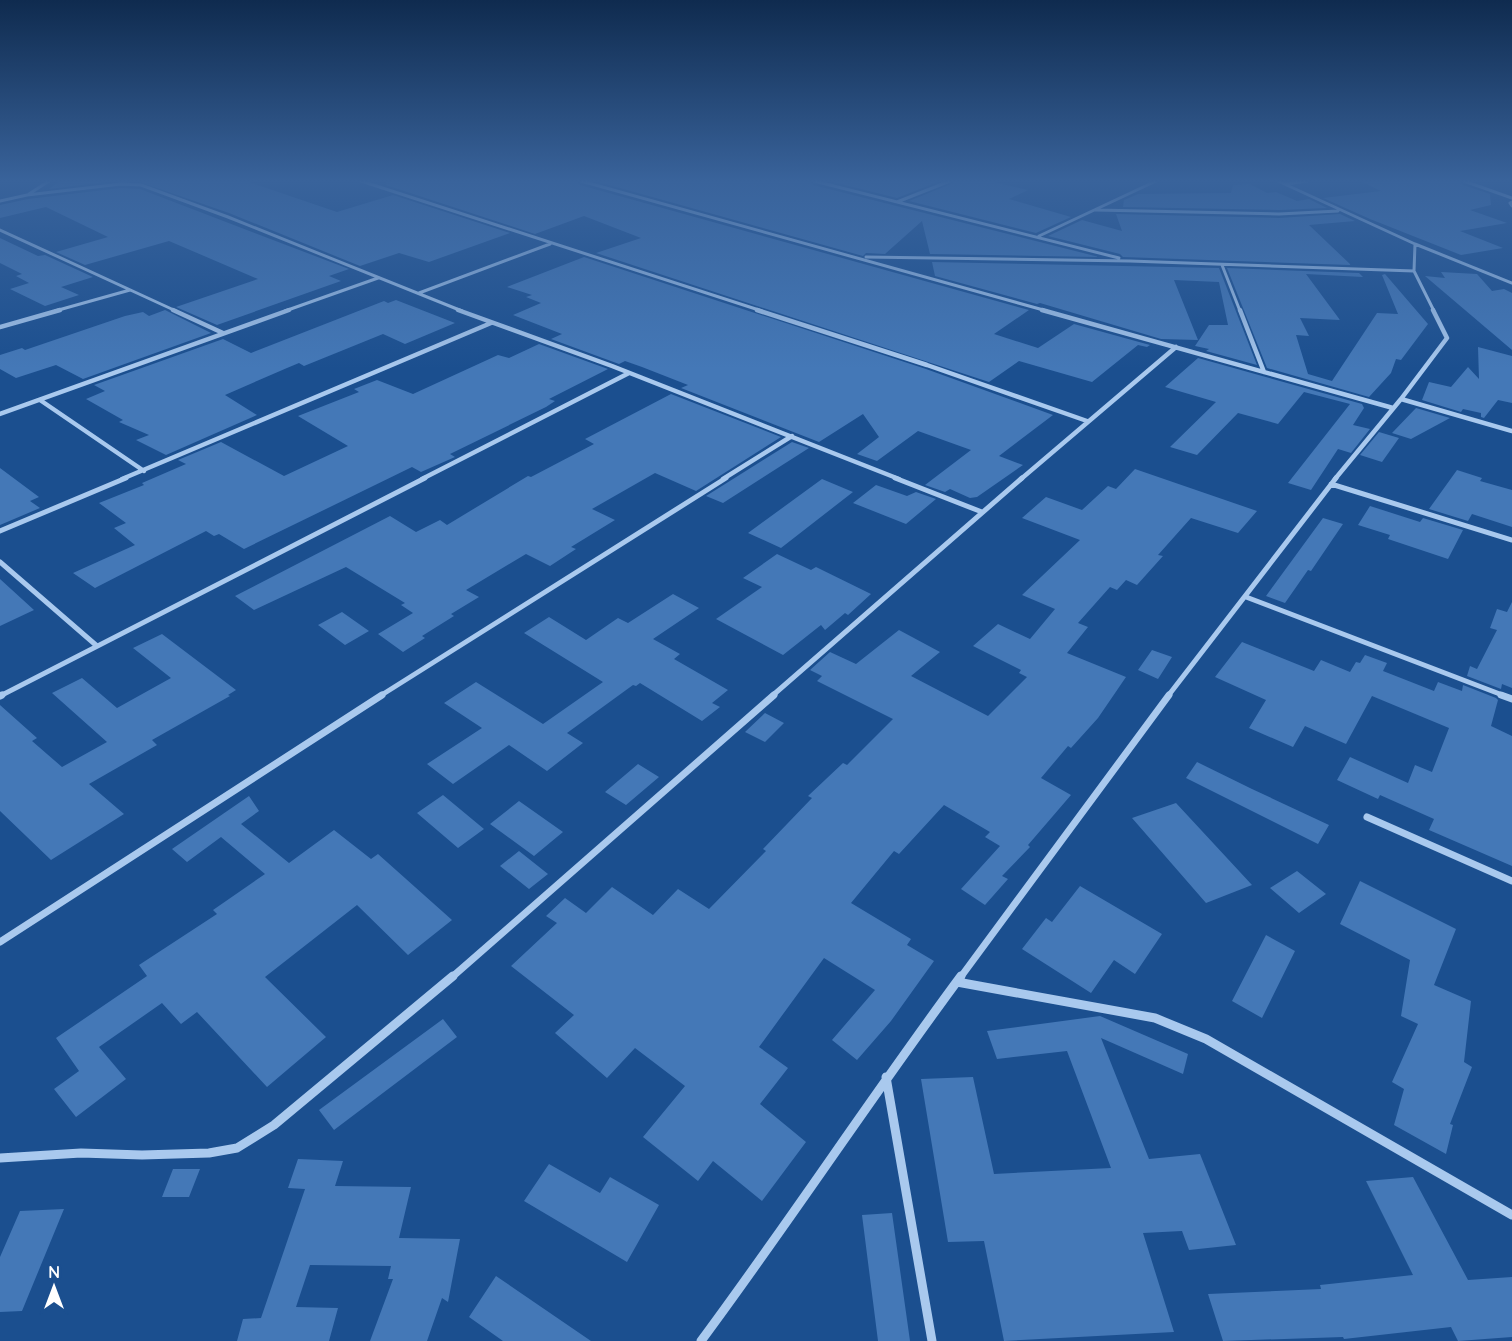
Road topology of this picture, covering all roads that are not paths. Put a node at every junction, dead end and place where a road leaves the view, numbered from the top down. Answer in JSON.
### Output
{"nodes":[{"id":1,"x":29,"y":244,"type":"edge"},
{"id":2,"x":294,"y":244,"type":"edge"},
{"id":3,"x":551,"y":244,"type":"joint"},
{"id":4,"x":808,"y":244,"type":"edge"},
{"id":5,"x":1063,"y":244,"type":"edge"},
{"id":6,"x":1415,"y":244,"type":"joint"},
{"id":7,"x":857,"y":257,"type":"junction"},
{"id":8,"x":1130,"y":261,"type":"junction"},
{"id":9,"x":1222,"y":266,"type":"junction"},
{"id":10,"x":1414,"y":271,"type":"junction"},
{"id":11,"x":378,"y":277,"type":"junction"},
{"id":12,"x":1512,"y":283,"type":"edge"},
{"id":13,"x":130,"y":290,"type":"junction"},
{"id":14,"x":419,"y":294,"type":"junction"},
{"id":15,"x":491,"y":323,"type":"junction"},
{"id":16,"x":0,"y":327,"type":"edge"},
{"id":17,"x":224,"y":333,"type":"junction"},
{"id":18,"x":1176,"y":347,"type":"junction"},
{"id":19,"x":1264,"y":372,"type":"junction"},
{"id":20,"x":629,"y":374,"type":"junction"},
{"id":21,"x":1401,"y":399,"type":"junction"},
{"id":22,"x":40,"y":400,"type":"junction"},
{"id":23,"x":1393,"y":408,"type":"junction"},
{"id":24,"x":0,"y":414,"type":"edge"},
{"id":25,"x":1087,"y":421,"type":"junction"},
{"id":26,"x":1512,"y":431,"type":"edge"},
{"id":27,"x":792,"y":436,"type":"junction"},
{"id":28,"x":144,"y":471,"type":"junction"},
{"id":29,"x":1331,"y":484,"type":"junction"},
{"id":30,"x":982,"y":512,"type":"junction"},
{"id":31,"x":0,"y":531,"type":"edge"},
{"id":32,"x":1512,"y":540,"type":"edge"},
{"id":33,"x":0,"y":562,"type":"edge"},
{"id":34,"x":1246,"y":597,"type":"junction"},
{"id":35,"x":98,"y":646,"type":"junction"},
{"id":36,"x":0,"y":696,"type":"edge"},
{"id":37,"x":1512,"y":699,"type":"edge"},
{"id":38,"x":1367,"y":817,"type":"dead end"},
{"id":39,"x":1512,"y":881,"type":"edge"},
{"id":40,"x":0,"y":942,"type":"edge"},
{"id":41,"x":957,"y":982,"type":"junction"},
{"id":42,"x":886,"y":1077,"type":"junction"},
{"id":43,"x":0,"y":1158,"type":"edge"},
{"id":44,"x":1512,"y":1215,"type":"edge"},
{"id":45,"x":701,"y":1341,"type":"edge"},
{"id":46,"x":932,"y":1341,"type":"edge"}],
"edges":[{"from":1,"to":13,"type":"street"},
{"from":2,"to":11,"type":"street"},
{"from":3,"to":14,"type":"street"},
{"from":3,"to":25,"type":"street"},
{"from":4,"to":7,"type":"street"},
{"from":5,"to":8,"type":"street"},
{"from":6,"to":10,"type":"street"},
{"from":6,"to":12,"type":"street"},
{"from":7,"to":8,"type":"street"},
{"from":7,"to":18,"type":"street"},
{"from":8,"to":9,"type":"street"},
{"from":9,"to":10,"type":"street"},
{"from":9,"to":19,"type":"street"},
{"from":10,"to":21,"type":"street"},
{"from":11,"to":14,"type":"street"},
{"from":11,"to":17,"type":"street"},
{"from":13,"to":16,"type":"street"},
{"from":13,"to":17,"type":"street"},
{"from":14,"to":15,"type":"street"},
{"from":15,"to":20,"type":"street"},
{"from":15,"to":28,"type":"street"},
{"from":17,"to":22,"type":"street"},
{"from":18,"to":19,"type":"street"},
{"from":18,"to":25,"type":"street"},
{"from":19,"to":23,"type":"street"},
{"from":20,"to":27,"type":"street"},
{"from":20,"to":35,"type":"street"},
{"from":21,"to":23,"type":"street"},
{"from":21,"to":26,"type":"street"},
{"from":22,"to":24,"type":"street"},
{"from":22,"to":28,"type":"street"},
{"from":23,"to":29,"type":"street"},
{"from":25,"to":30,"type":"street"},
{"from":27,"to":30,"type":"street"},
{"from":27,"to":40,"type":"street"},
{"from":28,"to":31,"type":"street"},
{"from":29,"to":32,"type":"street"},
{"from":29,"to":34,"type":"street"},
{"from":30,"to":43,"type":"street"},
{"from":33,"to":35,"type":"street"},
{"from":34,"to":37,"type":"street"},
{"from":34,"to":41,"type":"street"},
{"from":35,"to":36,"type":"street"},
{"from":38,"to":39,"type":"street"},
{"from":41,"to":42,"type":"street"},
{"from":41,"to":44,"type":"street"},
{"from":42,"to":45,"type":"street"},
{"from":42,"to":46,"type":"street"}]}
